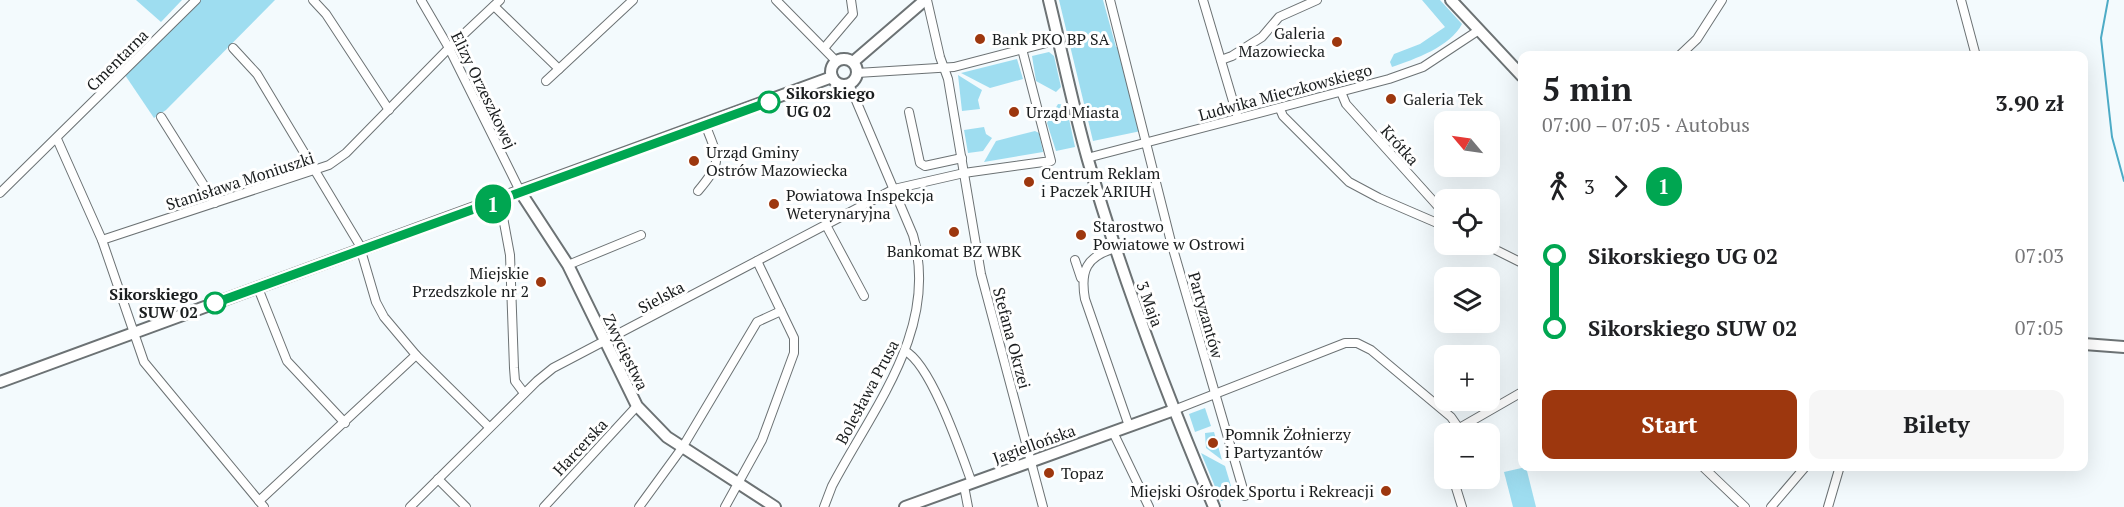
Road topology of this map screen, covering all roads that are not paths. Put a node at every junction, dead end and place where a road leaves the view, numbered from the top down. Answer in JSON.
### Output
{"nodes":[{"id":1,"x":196,"y":0,"type":"edge"},
{"id":2,"x":313,"y":0,"type":"edge"},
{"id":3,"x":421,"y":0,"type":"edge"},
{"id":4,"x":633,"y":0,"type":"edge"},
{"id":5,"x":777,"y":0,"type":"edge"},
{"id":6,"x":851,"y":0,"type":"edge"},
{"id":7,"x":926,"y":0,"type":"edge"},
{"id":8,"x":1048,"y":0,"type":"edge"},
{"id":9,"x":1110,"y":0,"type":"edge"},
{"id":10,"x":1203,"y":0,"type":"edge"},
{"id":11,"x":1317,"y":0,"type":"edge"},
{"id":12,"x":1451,"y":0,"type":"edge"},
{"id":13,"x":1722,"y":0,"type":"edge"},
{"id":14,"x":1961,"y":0,"type":"edge"},
{"id":15,"x":497,"y":3,"type":"edge"},
{"id":16,"x":1479,"y":30,"type":"junction"},
{"id":17,"x":1058,"y":40,"type":"junction"},
{"id":18,"x":825,"y":47,"type":"junction"},
{"id":19,"x":232,"y":48,"type":"dead end"},
{"id":20,"x":449,"y":48,"type":"junction"},
{"id":21,"x":1022,"y":49,"type":"junction"},
{"id":22,"x":1684,"y":51,"type":"edge"},
{"id":23,"x":1975,"y":51,"type":"edge"},
{"id":24,"x":1221,"y":60,"type":"junction"},
{"id":25,"x":836,"y":61,"type":"junction"},
{"id":26,"x":853,"y":62,"type":"junction"},
{"id":27,"x":944,"y":68,"type":"junction"},
{"id":28,"x":559,"y":69,"type":"junction"},
{"id":29,"x":1518,"y":72,"type":"edge"},
{"id":30,"x":857,"y":73,"type":"junction"},
{"id":31,"x":832,"y":78,"type":"junction"},
{"id":32,"x":546,"y":81,"type":"dead end"},
{"id":33,"x":849,"y":84,"type":"junction"},
{"id":34,"x":1341,"y":92,"type":"junction"},
{"id":35,"x":1280,"y":109,"type":"junction"},
{"id":36,"x":389,"y":110,"type":"junction"},
{"id":37,"x":909,"y":112,"type":"dead end"},
{"id":38,"x":161,"y":117,"type":"dead end"},
{"id":39,"x":1238,"y":118,"type":"junction"},
{"id":40,"x":705,"y":124,"type":"junction"},
{"id":41,"x":57,"y":139,"type":"junction"},
{"id":42,"x":1148,"y":142,"type":"junction"},
{"id":43,"x":1087,"y":158,"type":"junction"},
{"id":44,"x":962,"y":159,"type":"junction"},
{"id":45,"x":316,"y":170,"type":"junction"},
{"id":46,"x":964,"y":173,"type":"junction"},
{"id":47,"x":894,"y":189,"type":"junction"},
{"id":48,"x":698,"y":191,"type":"dead end"},
{"id":49,"x":0,"y":193,"type":"edge"},
{"id":50,"x":521,"y":193,"type":"junction"},
{"id":51,"x":500,"y":201,"type":"junction"},
{"id":52,"x":1434,"y":202,"type":"edge"},
{"id":53,"x":215,"y":203,"type":"junction"},
{"id":54,"x":1434,"y":222,"type":"edge"},
{"id":55,"x":826,"y":225,"type":"junction"},
{"id":56,"x":641,"y":235,"type":"dead end"},
{"id":57,"x":102,"y":240,"type":"junction"},
{"id":58,"x":1116,"y":248,"type":"junction"},
{"id":59,"x":360,"y":252,"type":"junction"},
{"id":60,"x":1500,"y":252,"type":"edge"},
{"id":61,"x":1076,"y":260,"type":"dead end"},
{"id":62,"x":757,"y":261,"type":"junction"},
{"id":63,"x":1518,"y":261,"type":"edge"},
{"id":64,"x":567,"y":265,"type":"junction"},
{"id":65,"x":1081,"y":278,"type":"junction"},
{"id":66,"x":258,"y":288,"type":"junction"},
{"id":67,"x":864,"y":296,"type":"dead end"},
{"id":68,"x":781,"y":311,"type":"junction"},
{"id":69,"x":134,"y":334,"type":"junction"},
{"id":70,"x":603,"y":342,"type":"junction"},
{"id":71,"x":2088,"y":344,"type":"edge"},
{"id":72,"x":2124,"y":347,"type":"edge"},
{"id":73,"x":905,"y":351,"type":"junction"},
{"id":74,"x":416,"y":355,"type":"junction"},
{"id":75,"x":0,"y":382,"type":"edge"},
{"id":76,"x":524,"y":393,"type":"junction"},
{"id":77,"x":1518,"y":394,"type":"edge"},
{"id":78,"x":1214,"y":396,"type":"junction"},
{"id":79,"x":637,"y":406,"type":"junction"},
{"id":80,"x":1174,"y":410,"type":"junction"},
{"id":81,"x":345,"y":423,"type":"junction"},
{"id":82,"x":1455,"y":423,"type":"edge"},
{"id":83,"x":1465,"y":423,"type":"edge"},
{"id":84,"x":1129,"y":426,"type":"junction"},
{"id":85,"x":489,"y":427,"type":"junction"},
{"id":86,"x":1113,"y":432,"type":"junction"},
{"id":87,"x":682,"y":448,"type":"junction"},
{"id":88,"x":1030,"y":461,"type":"junction"},
{"id":89,"x":1707,"y":471,"type":"edge"},
{"id":90,"x":1802,"y":471,"type":"edge"},
{"id":91,"x":1839,"y":471,"type":"edge"},
{"id":92,"x":438,"y":479,"type":"junction"},
{"id":93,"x":738,"y":483,"type":"junction"},
{"id":94,"x":968,"y":484,"type":"junction"},
{"id":95,"x":1456,"y":489,"type":"edge"},
{"id":96,"x":1245,"y":496,"type":"dead end"},
{"id":97,"x":261,"y":504,"type":"edge"},
{"id":98,"x":410,"y":507,"type":"edge"},
{"id":99,"x":466,"y":507,"type":"edge"},
{"id":100,"x":544,"y":507,"type":"edge"},
{"id":101,"x":639,"y":507,"type":"edge"},
{"id":102,"x":725,"y":507,"type":"edge"},
{"id":103,"x":775,"y":507,"type":"edge"},
{"id":104,"x":824,"y":507,"type":"edge"},
{"id":105,"x":905,"y":507,"type":"edge"},
{"id":106,"x":968,"y":507,"type":"edge"},
{"id":107,"x":1043,"y":507,"type":"edge"},
{"id":108,"x":1149,"y":507,"type":"edge"},
{"id":109,"x":1214,"y":507,"type":"edge"},
{"id":110,"x":1462,"y":507,"type":"edge"},
{"id":111,"x":1745,"y":507,"type":"edge"},
{"id":112,"x":1771,"y":507,"type":"edge"},
{"id":113,"x":1828,"y":507,"type":"edge"}],
"edges":[{"from":1,"to":41,"type":"street","name":"Cmentarna"},
{"from":2,"to":36,"type":"street"},
{"from":3,"to":20,"type":"street","name":"Elizy Orzeszkowej"},
{"from":4,"to":28,"type":"street"},
{"from":5,"to":18,"type":"street"},
{"from":6,"to":18,"type":"street"},
{"from":7,"to":26,"type":"street"},
{"from":7,"to":27,"type":"street","name":"Stefana Okrzei"},
{"from":8,"to":17,"type":"street","name":"3 Maja"},
{"from":9,"to":42,"type":"street","name":"Partyzantów"},
{"from":10,"to":24,"type":"street"},
{"from":11,"to":24,"type":"street"},
{"from":12,"to":16,"type":"street"},
{"from":13,"to":22,"type":"street"},
{"from":14,"to":23,"type":"street"},
{"from":15,"to":20,"type":"street","name":"Stanisława Moniuszki"},
{"from":15,"to":28,"type":"street"},
{"from":16,"to":29,"type":"street"},
{"from":16,"to":34,"type":"street","name":"Ludwika Mieczkowskiego"},
{"from":17,"to":21,"type":"street"},
{"from":17,"to":43,"type":"street","name":"3 Maja"},
{"from":18,"to":25,"type":"street"},
{"from":19,"to":45,"type":"street"},
{"from":20,"to":36,"type":"street","name":"Stanisława Moniuszki"},
{"from":20,"to":50,"type":"street","name":"Elizy Orzeszkowej"},
{"from":21,"to":27,"type":"street"},
{"from":21,"to":46,"type":"street","name":"Sielska"},
{"from":24,"to":39,"type":"street"},
{"from":25,"to":26,"type":"street"},
{"from":25,"to":31,"type":"street"},
{"from":26,"to":30,"type":"street"},
{"from":27,"to":30,"type":"street"},
{"from":27,"to":44,"type":"street","name":"Stefana Okrzei"},
{"from":28,"to":32,"type":"street"},
{"from":30,"to":33,"type":"street"},
{"from":31,"to":33,"type":"street"},
{"from":31,"to":40,"type":"street"},
{"from":33,"to":47,"type":"street","name":"Bolesława Prusa"},
{"from":34,"to":35,"type":"street","name":"Ludwika Mieczkowskiego"},
{"from":34,"to":52,"type":"street","name":"Krótka"},
{"from":35,"to":39,"type":"street","name":"Ludwika Mieczkowskiego"},
{"from":35,"to":54,"type":"street"},
{"from":36,"to":45,"type":"street","name":"Stanisława Moniuszki"},
{"from":37,"to":44,"type":"street"},
{"from":38,"to":53,"type":"street"},
{"from":39,"to":42,"type":"street","name":"Ludwika Mieczkowskiego"},
{"from":40,"to":48,"type":"street"},
{"from":40,"to":50,"type":"street"},
{"from":41,"to":49,"type":"street","name":"Cmentarna"},
{"from":41,"to":57,"type":"street"},
{"from":42,"to":43,"type":"street","name":"Ludwika Mieczkowskiego"},
{"from":42,"to":78,"type":"street","name":"Partyzantów"},
{"from":43,"to":58,"type":"street","name":"3 Maja"},
{"from":44,"to":46,"type":"street","name":"Stefana Okrzei"},
{"from":45,"to":53,"type":"street","name":"Stanisława Moniuszki"},
{"from":45,"to":59,"type":"street"},
{"from":46,"to":47,"type":"street","name":"Sielska"},
{"from":46,"to":88,"type":"street","name":"Stefana Okrzei"},
{"from":47,"to":55,"type":"street","name":"Sielska"},
{"from":47,"to":73,"type":"street","name":"Bolesława Prusa"},
{"from":50,"to":51,"type":"street"},
{"from":50,"to":64,"type":"street","name":"Zwycięstwa"},
{"from":51,"to":59,"type":"street"},
{"from":51,"to":76,"type":"street"},
{"from":53,"to":57,"type":"street","name":"Stanisława Moniuszki"},
{"from":55,"to":62,"type":"street","name":"Sielska"},
{"from":55,"to":67,"type":"street"},
{"from":56,"to":64,"type":"street"},
{"from":57,"to":69,"type":"street"},
{"from":58,"to":65,"type":"street"},
{"from":58,"to":80,"type":"street","name":"3 Maja"},
{"from":59,"to":66,"type":"street"},
{"from":59,"to":74,"type":"street"},
{"from":60,"to":63,"type":"street"},
{"from":61,"to":65,"type":"street"},
{"from":62,"to":68,"type":"street"},
{"from":62,"to":70,"type":"street","name":"Sielska"},
{"from":64,"to":70,"type":"street","name":"Zwycięstwa"},
{"from":65,"to":84,"type":"street"},
{"from":66,"to":69,"type":"street"},
{"from":66,"to":81,"type":"street"},
{"from":68,"to":87,"type":"street"},
{"from":68,"to":93,"type":"street"},
{"from":69,"to":75,"type":"street"},
{"from":69,"to":97,"type":"street"},
{"from":70,"to":76,"type":"street","name":"Sielska"},
{"from":70,"to":79,"type":"street","name":"Zwycięstwa"},
{"from":71,"to":72,"type":"street"},
{"from":73,"to":94,"type":"street"},
{"from":73,"to":104,"type":"street","name":"Bolesława Prusa"},
{"from":74,"to":81,"type":"street"},
{"from":74,"to":85,"type":"street"},
{"from":76,"to":85,"type":"street","name":"Sielska"},
{"from":77,"to":83,"type":"street"},
{"from":78,"to":80,"type":"street"},
{"from":78,"to":82,"type":"street"},
{"from":78,"to":96,"type":"street","name":"Partyzantów"},
{"from":79,"to":87,"type":"street","name":"Zwycięstwa"},
{"from":79,"to":100,"type":"street","name":"Harcerska"},
{"from":80,"to":84,"type":"street","name":"Jagiellońska"},
{"from":80,"to":109,"type":"street","name":"3 Maja"},
{"from":81,"to":97,"type":"street"},
{"from":84,"to":86,"type":"street","name":"Jagiellońska"},
{"from":85,"to":92,"type":"street","name":"Sielska"},
{"from":86,"to":88,"type":"street","name":"Jagiellońska"},
{"from":86,"to":108,"type":"street"},
{"from":87,"to":93,"type":"street","name":"Zwycięstwa"},
{"from":87,"to":101,"type":"street"},
{"from":88,"to":94,"type":"street","name":"Jagiellońska"},
{"from":88,"to":107,"type":"street","name":"Stefana Okrzei"},
{"from":89,"to":111,"type":"street"},
{"from":90,"to":112,"type":"street"},
{"from":91,"to":113,"type":"street"},
{"from":92,"to":98,"type":"street","name":"Sielska"},
{"from":92,"to":99,"type":"street"},
{"from":93,"to":102,"type":"street"},
{"from":93,"to":103,"type":"street","name":"Zwycięstwa"},
{"from":94,"to":105,"type":"street","name":"Jagiellońska"},
{"from":94,"to":106,"type":"street"},
{"from":95,"to":110,"type":"street"}]}
